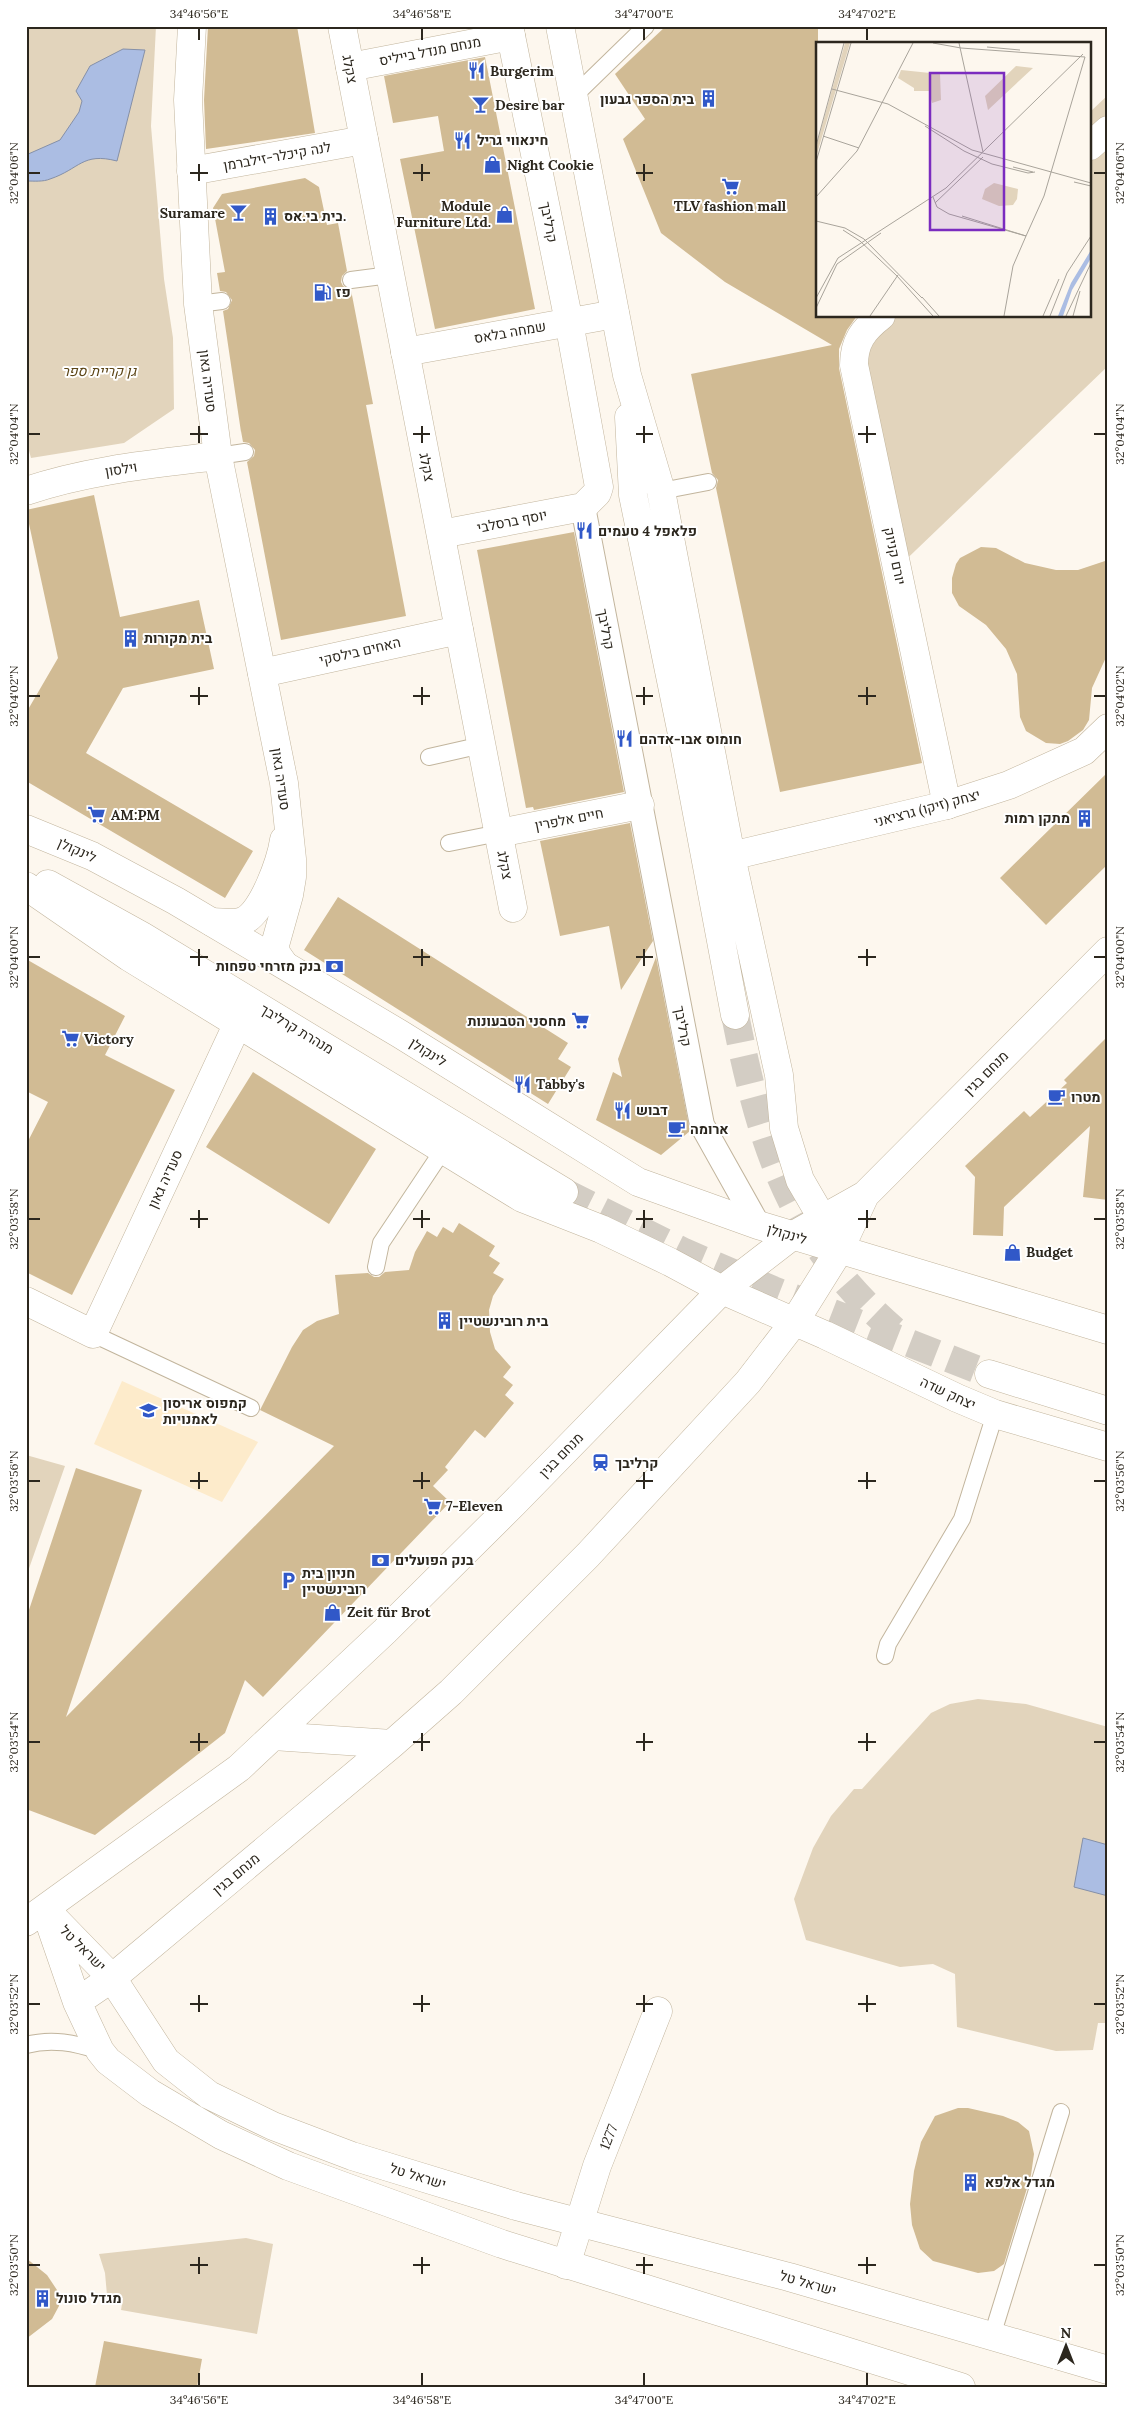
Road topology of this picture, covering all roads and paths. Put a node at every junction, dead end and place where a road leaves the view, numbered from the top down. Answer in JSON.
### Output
{"nodes":[{"id":1,"x":192,"y":26,"type":"edge"},
{"id":2,"x":342,"y":26,"type":"edge"},
{"id":3,"x":560,"y":26,"type":"edge"},
{"id":4,"x":646,"y":26,"type":"edge"},
{"id":5,"x":510,"y":31,"type":"edge"},
{"id":6,"x":350,"y":67,"type":"junction"},
{"id":7,"x":573,"y":97,"type":"junction"},
{"id":8,"x":1108,"y":130,"type":"edge"},
{"id":9,"x":364,"y":140,"type":"junction"},
{"id":10,"x":1092,"y":144,"type":"edge"},
{"id":11,"x":191,"y":171,"type":"junction"},
{"id":12,"x":390,"y":274,"type":"junction"},
{"id":13,"x":351,"y":280,"type":"dead end"},
{"id":14,"x":615,"y":314,"type":"junction"},
{"id":15,"x":879,"y":318,"type":"edge"},
{"id":16,"x":569,"y":322,"type":"junction"},
{"id":17,"x":405,"y":352,"type":"junction"},
{"id":18,"x":627,"y":375,"type":"junction"},
{"id":19,"x":244,"y":447,"type":"dead end"},
{"id":20,"x":217,"y":450,"type":"junction"},
{"id":21,"x":708,"y":482,"type":"dead end"},
{"id":22,"x":26,"y":491,"type":"edge"},
{"id":23,"x":662,"y":491,"type":"junction"},
{"id":24,"x":583,"y":507,"type":"junction"},
{"id":25,"x":441,"y":534,"type":"junction"},
{"id":26,"x":459,"y":630,"type":"junction"},
{"id":27,"x":262,"y":673,"type":"junction"},
{"id":28,"x":1108,"y":728,"type":"edge"},
{"id":29,"x":482,"y":745,"type":"junction"},
{"id":30,"x":429,"y":757,"type":"dead end"},
{"id":31,"x":640,"y":805,"type":"junction"},
{"id":32,"x":947,"y":805,"type":"junction"},
{"id":33,"x":287,"y":818,"type":"junction"},
{"id":34,"x":26,"y":829,"type":"edge"},
{"id":35,"x":499,"y":833,"type":"junction"},
{"id":36,"x":449,"y":843,"type":"dead end"},
{"id":37,"x":731,"y":856,"type":"junction"},
{"id":38,"x":26,"y":872,"type":"edge"},
{"id":39,"x":26,"y":886,"type":"edge"},
{"id":40,"x":513,"y":908,"type":"dead end"},
{"id":41,"x":212,"y":922,"type":"junction"},
{"id":42,"x":1108,"y":952,"type":"edge"},
{"id":43,"x":283,"y":963,"type":"junction"},
{"id":44,"x":735,"y":1015,"type":"tunnel mouth"},
{"id":45,"x":238,"y":1023,"type":"junction"},
{"id":46,"x":443,"y":1150,"type":"junction"},
{"id":47,"x":564,"y":1192,"type":"tunnel mouth"},
{"id":48,"x":865,"y":1196,"type":"junction"},
{"id":49,"x":821,"y":1219,"type":"junction"},
{"id":50,"x":758,"y":1225,"type":"junction"},
{"id":51,"x":792,"y":1236,"type":"junction"},
{"id":52,"x":840,"y":1249,"type":"junction"},
{"id":53,"x":376,"y":1267,"type":"dead end"},
{"id":54,"x":722,"y":1290,"type":"junction"},
{"id":55,"x":26,"y":1301,"type":"edge"},
{"id":56,"x":795,"y":1321,"type":"junction"},
{"id":57,"x":1108,"y":1330,"type":"edge"},
{"id":58,"x":93,"y":1334,"type":"junction"},
{"id":59,"x":990,"y":1374,"type":"tunnel mouth"},
{"id":60,"x":251,"y":1408,"type":"dead end"},
{"id":61,"x":1108,"y":1411,"type":"edge"},
{"id":62,"x":996,"y":1414,"type":"junction"},
{"id":63,"x":1108,"y":1447,"type":"edge"},
{"id":64,"x":885,"y":1656,"type":"dead end"},
{"id":65,"x":273,"y":1736,"type":"junction"},
{"id":66,"x":392,"y":1744,"type":"junction"},
{"id":67,"x":36,"y":1916,"type":"edge"},
{"id":68,"x":112,"y":1978,"type":"junction"},
{"id":69,"x":76,"y":2002,"type":"junction"},
{"id":70,"x":658,"y":2011,"type":"dead end"},
{"id":71,"x":26,"y":2045,"type":"edge"},
{"id":72,"x":100,"y":2052,"type":"junction"},
{"id":73,"x":1061,"y":2112,"type":"dead end"},
{"id":74,"x":579,"y":2224,"type":"junction"},
{"id":75,"x":566,"y":2265,"type":"junction"},
{"id":76,"x":992,"y":2336,"type":"junction"},
{"id":77,"x":1108,"y":2370,"type":"edge"},
{"id":78,"x":961,"y":2387,"type":"edge"}],
"edges":[{"from":1,"to":11,"type":"street","name":"סעדיה גאון"},
{"from":2,"to":6,"type":"street","name":"צקלג"},
{"from":3,"to":7,"type":"street"},
{"from":4,"to":7,"type":"lane"},
{"from":5,"to":6,"type":"street","name":"מנחם מנדל בייליס"},
{"from":5,"to":16,"type":"street","name":"קרליבך"},
{"from":6,"to":9,"type":"street","name":"צקלג"},
{"from":7,"to":14,"type":"street"},
{"from":8,"to":10,"type":"street"},
{"from":9,"to":11,"type":"street","name":"לנה קיכלר-זילברמן"},
{"from":9,"to":12,"type":"street","name":"צקלג"},
{"from":11,"to":20,"type":"street","name":"סעדיה גאון"},
{"from":12,"to":13,"type":"lane"},
{"from":12,"to":17,"type":"street","name":"צקלג"},
{"from":14,"to":16,"type":"street","name":"שמחה בלאס"},
{"from":14,"to":18,"type":"street"},
{"from":15,"to":32,"type":"street","name":"יורם קניוק"},
{"from":16,"to":17,"type":"street","name":"שמחה בלאס"},
{"from":16,"to":24,"type":"street","name":"קרליבך"},
{"from":17,"to":25,"type":"street","name":"צקלג"},
{"from":18,"to":23,"type":"street"},
{"from":18,"to":44,"type":"street"},
{"from":19,"to":20,"type":"lane"},
{"from":20,"to":22,"type":"street","name":"וילסון"},
{"from":20,"to":27,"type":"street","name":"סעדיה גאון"},
{"from":21,"to":23,"type":"lane"},
{"from":23,"to":37,"type":"street"},
{"from":24,"to":25,"type":"street","name":"יוסף ברסלבי"},
{"from":24,"to":31,"type":"street","name":"קרליבך"},
{"from":25,"to":26,"type":"street","name":"צקלג"},
{"from":26,"to":27,"type":"street","name":"האחים בילסקי"},
{"from":26,"to":29,"type":"street","name":"צקלג"},
{"from":27,"to":33,"type":"street","name":"סעדיה גאון"},
{"from":28,"to":32,"type":"street","name":"יצחק (זיקו) גרציאני"},
{"from":29,"to":30,"type":"lane"},
{"from":29,"to":35,"type":"street","name":"צקלג"},
{"from":31,"to":35,"type":"street","name":"חיים אלפרין"},
{"from":31,"to":50,"type":"street","name":"קרליבך"},
{"from":32,"to":37,"type":"street","name":"יצחק (זיקו) גרציאני"},
{"from":33,"to":41,"type":"street","name":"סעדיה גאון"},
{"from":33,"to":43,"type":"street","name":"סעדיה גאון"},
{"from":34,"to":41,"type":"street","name":"לינקולן"},
{"from":35,"to":36,"type":"lane"},
{"from":35,"to":40,"type":"street","name":"צקלג"},
{"from":37,"to":49,"type":"street"},
{"from":38,"to":47,"type":"street","name":"מנהרת קרליבך"},
{"from":39,"to":45,"type":"street"},
{"from":41,"to":43,"type":"street","name":"לינקולן"},
{"from":42,"to":48,"type":"street","name":"מנחם בגין"},
{"from":43,"to":50,"type":"street","name":"לינקולן"},
{"from":45,"to":46,"type":"street"},
{"from":45,"to":58,"type":"street","name":"סעדיה גאון"},
{"from":46,"to":53,"type":"lane"},
{"from":46,"to":54,"type":"street"},
{"from":48,"to":49,"type":"street","name":"מנחם בגין"},
{"from":48,"to":52,"type":"street","name":"מנחם בגין"},
{"from":49,"to":51,"type":"street","name":"מנחם בגין"},
{"from":49,"to":52,"type":"street"},
{"from":50,"to":51,"type":"street","name":"לינקולן"},
{"from":51,"to":52,"type":"street","name":"לינקולן"},
{"from":51,"to":54,"type":"street","name":"מנחם בגין"},
{"from":52,"to":56,"type":"street","name":"מנחם בגין"},
{"from":52,"to":57,"type":"street"},
{"from":54,"to":56,"type":"street"},
{"from":54,"to":65,"type":"street","name":"מנחם בגין"},
{"from":55,"to":58,"type":"street"},
{"from":56,"to":62,"type":"street","name":"יצחק שדה"},
{"from":56,"to":66,"type":"street","name":"מנחם בגין"},
{"from":58,"to":60,"type":"lane"},
{"from":59,"to":61,"type":"street"},
{"from":62,"to":63,"type":"street","name":"יצחק שדה"},
{"from":62,"to":64,"type":"lane"},
{"from":65,"to":66,"type":"street"},
{"from":65,"to":67,"type":"street","name":"מנחם בגין"},
{"from":66,"to":68,"type":"street","name":"מנחם בגין"},
{"from":67,"to":68,"type":"street","name":"ישראל טל"},
{"from":67,"to":69,"type":"street","name":"ישראל טל"},
{"from":68,"to":69,"type":"street","name":"מנחם בגין"},
{"from":68,"to":74,"type":"street","name":"ישראל טל"},
{"from":69,"to":72,"type":"street","name":"ישראל טל"},
{"from":70,"to":74,"type":"street","name":"1277"},
{"from":71,"to":72,"type":"lane"},
{"from":72,"to":75,"type":"street","name":"ישראל טל"},
{"from":73,"to":76,"type":"lane"},
{"from":74,"to":75,"type":"street","name":"1277"},
{"from":74,"to":76,"type":"street","name":"ישראל טל"},
{"from":75,"to":78,"type":"street","name":"ישראל טל"},
{"from":76,"to":77,"type":"street","name":"ישראל טל"}]}
